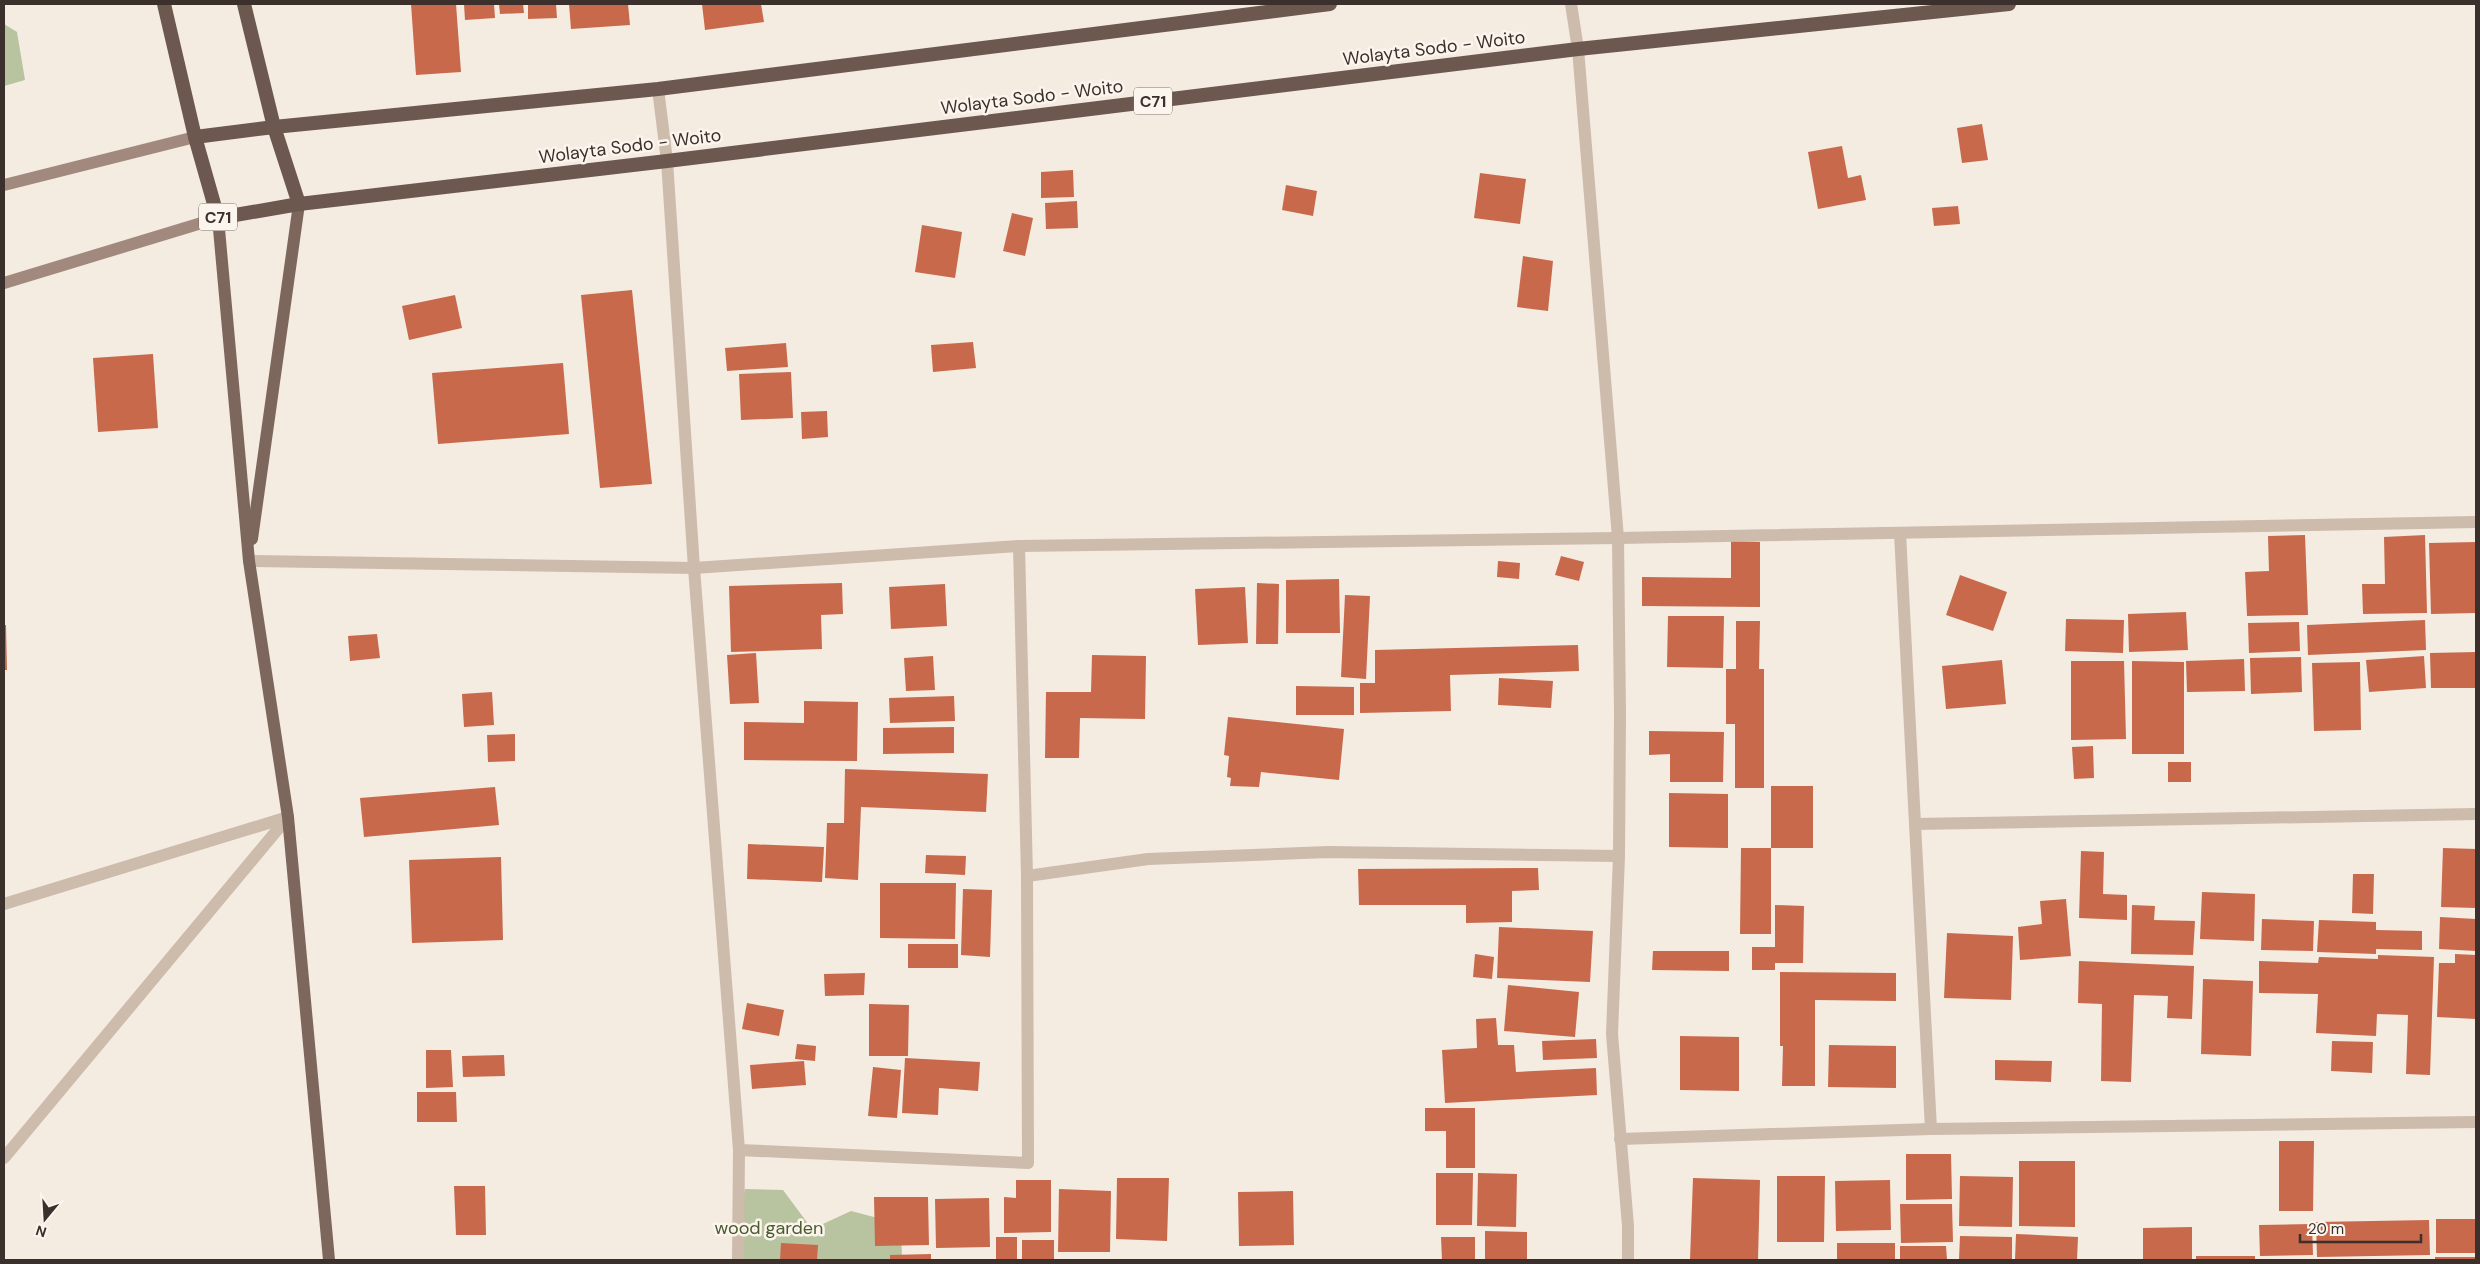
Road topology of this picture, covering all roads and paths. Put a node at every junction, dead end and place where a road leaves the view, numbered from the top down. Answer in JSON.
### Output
{"nodes":[{"id":1,"x":164,"y":4,"type":"edge"},
{"id":2,"x":244,"y":4,"type":"edge"},
{"id":3,"x":1330,"y":4,"type":"edge"},
{"id":4,"x":1571,"y":4,"type":"edge"},
{"id":5,"x":2009,"y":4,"type":"edge"},
{"id":6,"x":1578,"y":49,"type":"junction"},
{"id":7,"x":658,"y":89,"type":"junction"},
{"id":8,"x":274,"y":127,"type":"junction"},
{"id":9,"x":195,"y":137,"type":"junction"},
{"id":10,"x":667,"y":161,"type":"junction"},
{"id":11,"x":4,"y":185,"type":"edge"},
{"id":12,"x":299,"y":204,"type":"junction"},
{"id":13,"x":218,"y":218,"type":"junction"},
{"id":14,"x":4,"y":283,"type":"edge"},
{"id":15,"x":2476,"y":522,"type":"edge"},
{"id":16,"x":1900,"y":533,"type":"junction"},
{"id":17,"x":1618,"y":538,"type":"junction"},
{"id":18,"x":1019,"y":546,"type":"junction"},
{"id":19,"x":249,"y":561,"type":"junction"},
{"id":20,"x":694,"y":568,"type":"junction"},
{"id":21,"x":2476,"y":814,"type":"edge"},
{"id":22,"x":288,"y":817,"type":"junction"},
{"id":23,"x":1915,"y":824,"type":"junction"},
{"id":24,"x":1619,"y":856,"type":"junction"},
{"id":25,"x":1027,"y":876,"type":"junction"},
{"id":26,"x":4,"y":904,"type":"edge"},
{"id":27,"x":2476,"y":1122,"type":"edge"},
{"id":28,"x":1931,"y":1129,"type":"junction"},
{"id":29,"x":1620,"y":1139,"type":"junction"},
{"id":30,"x":739,"y":1150,"type":"junction"},
{"id":31,"x":4,"y":1158,"type":"edge"},
{"id":32,"x":329,"y":1260,"type":"edge"},
{"id":33,"x":738,"y":1260,"type":"edge"},
{"id":34,"x":1628,"y":1260,"type":"edge"}],
"edges":[{"from":1,"to":9,"type":"highway","number":"C71"},
{"from":2,"to":8,"type":"highway"},
{"from":3,"to":7,"type":"highway"},
{"from":4,"to":6,"type":"street"},
{"from":5,"to":6,"type":"highway","name":"Wolayta Sodo - Woito","number":"C71"},
{"from":6,"to":10,"type":"highway","name":"Wolayta Sodo - Woito","number":"C71"},
{"from":6,"to":17,"type":"street"},
{"from":7,"to":8,"type":"highway"},
{"from":7,"to":10,"type":"street"},
{"from":8,"to":9,"type":"highway"},
{"from":8,"to":12,"type":"highway"},
{"from":9,"to":11,"type":"main road"},
{"from":9,"to":13,"type":"highway","number":"C71"},
{"from":10,"to":12,"type":"highway","name":"Wolayta Sodo - Woito","number":"C71"},
{"from":10,"to":20,"type":"street"},
{"from":12,"to":13,"type":"highway","name":"Wolayta Sodo - Woito","number":"C71"},
{"from":12,"to":19,"type":"main road"},
{"from":13,"to":14,"type":"main road"},
{"from":13,"to":19,"type":"main road"},
{"from":15,"to":16,"type":"street"},
{"from":16,"to":17,"type":"street"},
{"from":16,"to":23,"type":"street"},
{"from":17,"to":18,"type":"street"},
{"from":17,"to":24,"type":"street"},
{"from":18,"to":20,"type":"street"},
{"from":18,"to":25,"type":"street"},
{"from":19,"to":20,"type":"street"},
{"from":19,"to":22,"type":"main road"},
{"from":20,"to":30,"type":"street"},
{"from":21,"to":23,"type":"street"},
{"from":22,"to":26,"type":"street"},
{"from":22,"to":31,"type":"street"},
{"from":22,"to":32,"type":"main road"},
{"from":23,"to":28,"type":"street"},
{"from":24,"to":25,"type":"street"},
{"from":24,"to":29,"type":"street"},
{"from":25,"to":30,"type":"street"},
{"from":27,"to":28,"type":"street"},
{"from":28,"to":29,"type":"street"},
{"from":29,"to":34,"type":"street"},
{"from":30,"to":33,"type":"street"}]}
